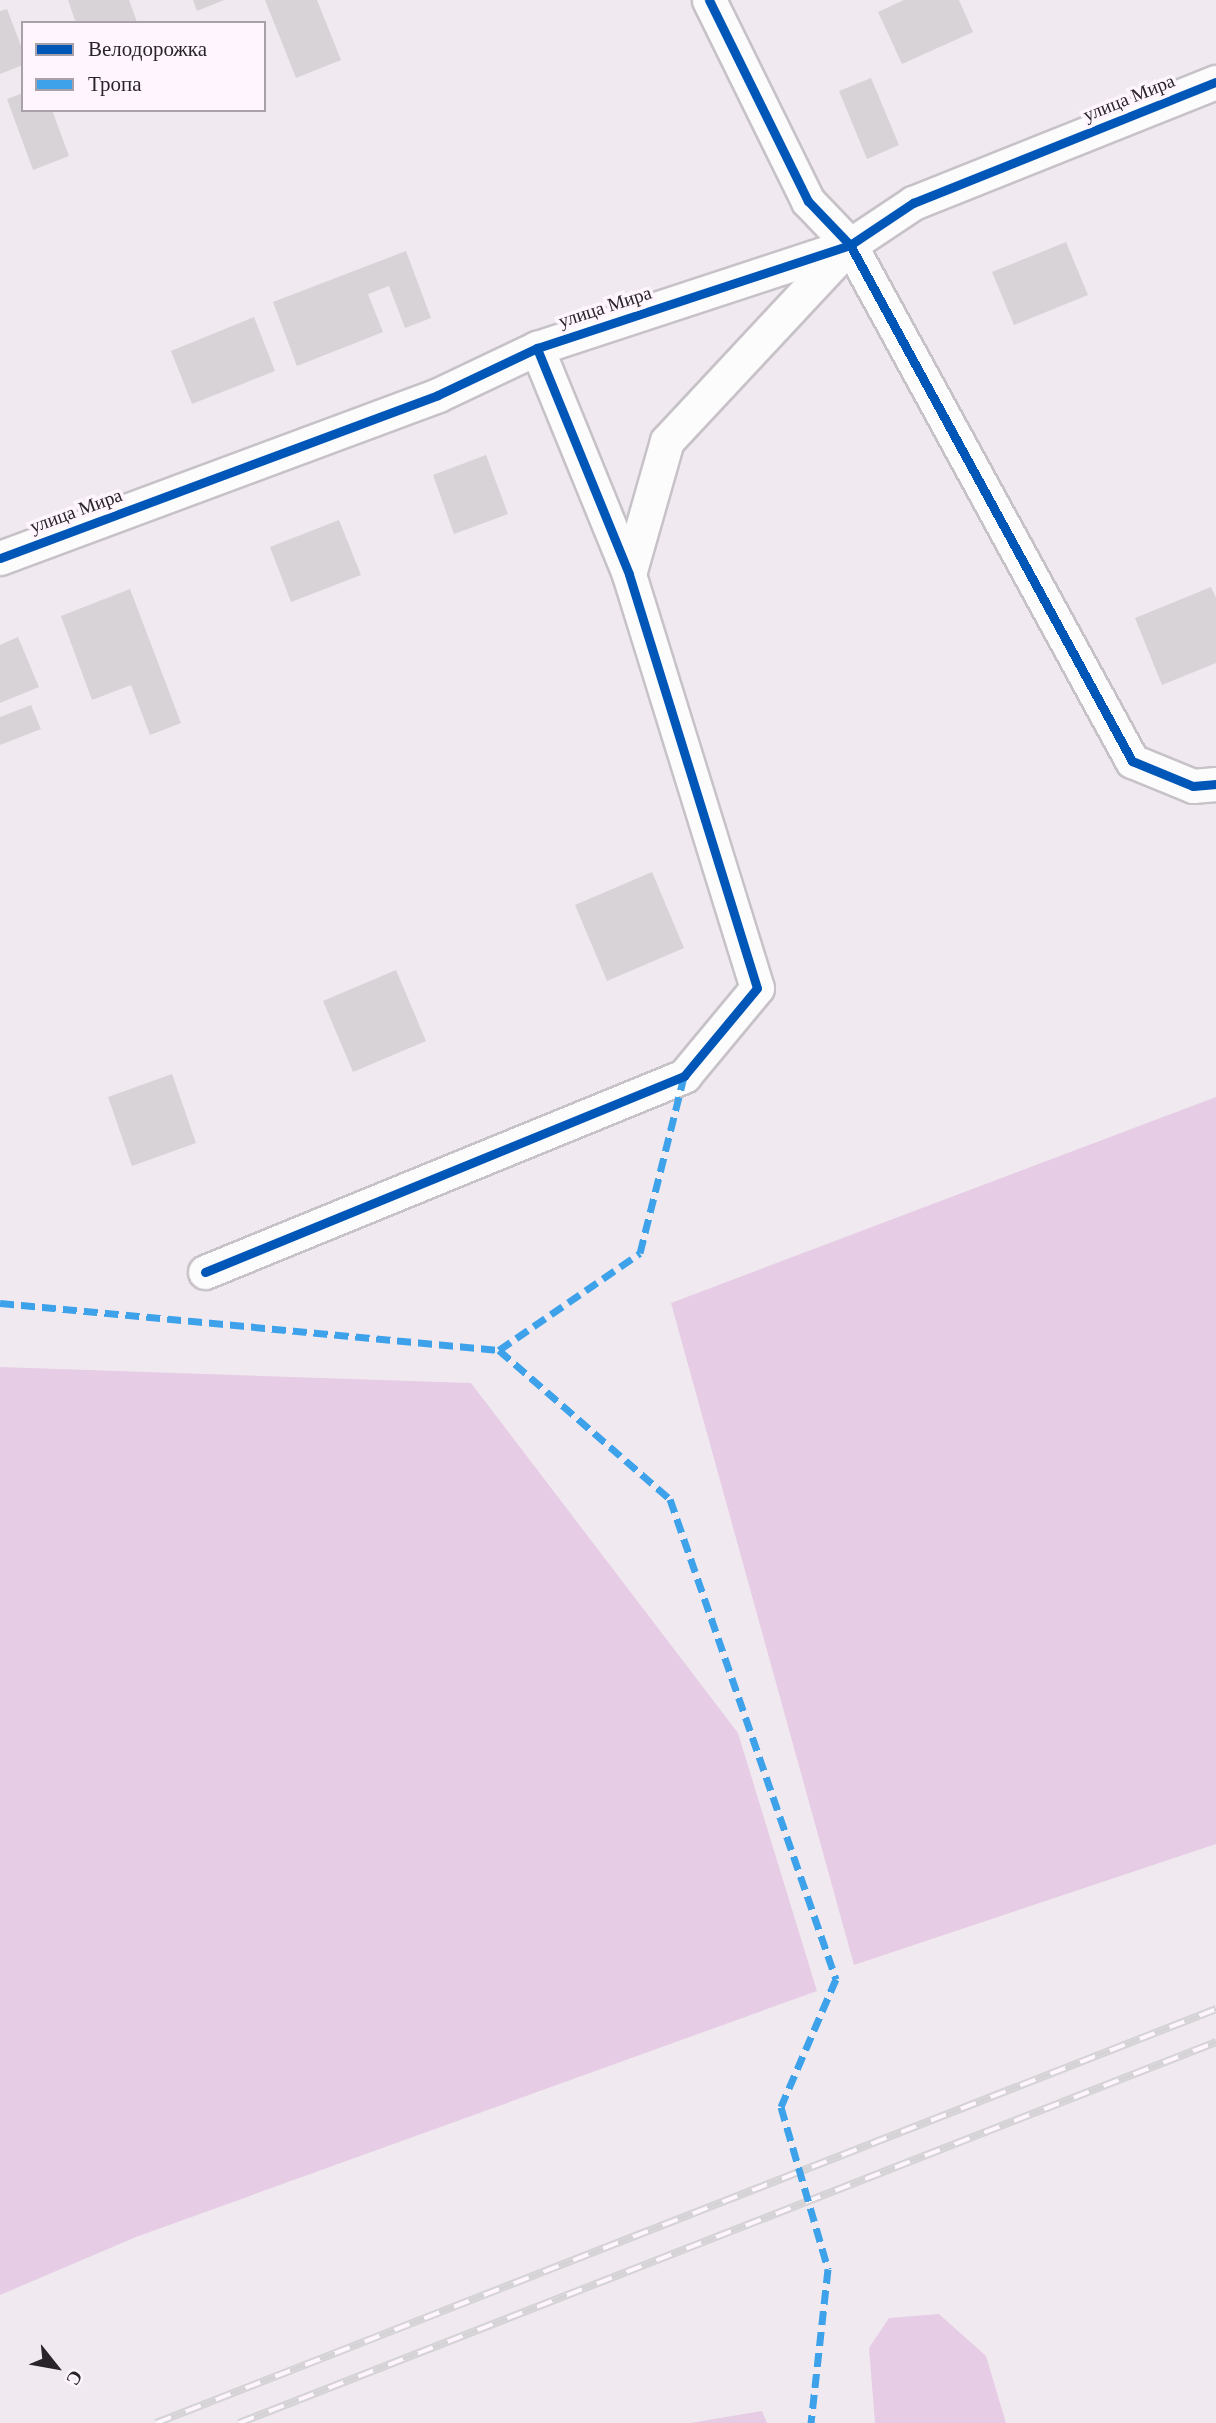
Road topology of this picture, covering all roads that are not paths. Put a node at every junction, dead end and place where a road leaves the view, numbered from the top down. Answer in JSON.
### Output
{"nodes":[{"id":1,"x":709,"y":0,"type":"edge"},
{"id":2,"x":1216,"y":82,"type":"edge"},
{"id":3,"x":850,"y":245,"type":"junction"},
{"id":4,"x":537,"y":348,"type":"junction"},
{"id":5,"x":0,"y":558,"type":"edge"},
{"id":6,"x":629,"y":574,"type":"junction"},
{"id":7,"x":1205,"y":785,"type":"edge"},
{"id":8,"x":205,"y":1272,"type":"dead end"}],
"edges":[{"from":1,"to":3,"type":"street"},
{"from":2,"to":3,"type":"street","name":"улица Мира"},
{"from":3,"to":4,"type":"street","name":"улица Мира"},
{"from":3,"to":6,"type":"street"},
{"from":3,"to":7,"type":"street"},
{"from":4,"to":5,"type":"street","name":"улица Мира"},
{"from":4,"to":6,"type":"street"},
{"from":6,"to":8,"type":"street"}]}
